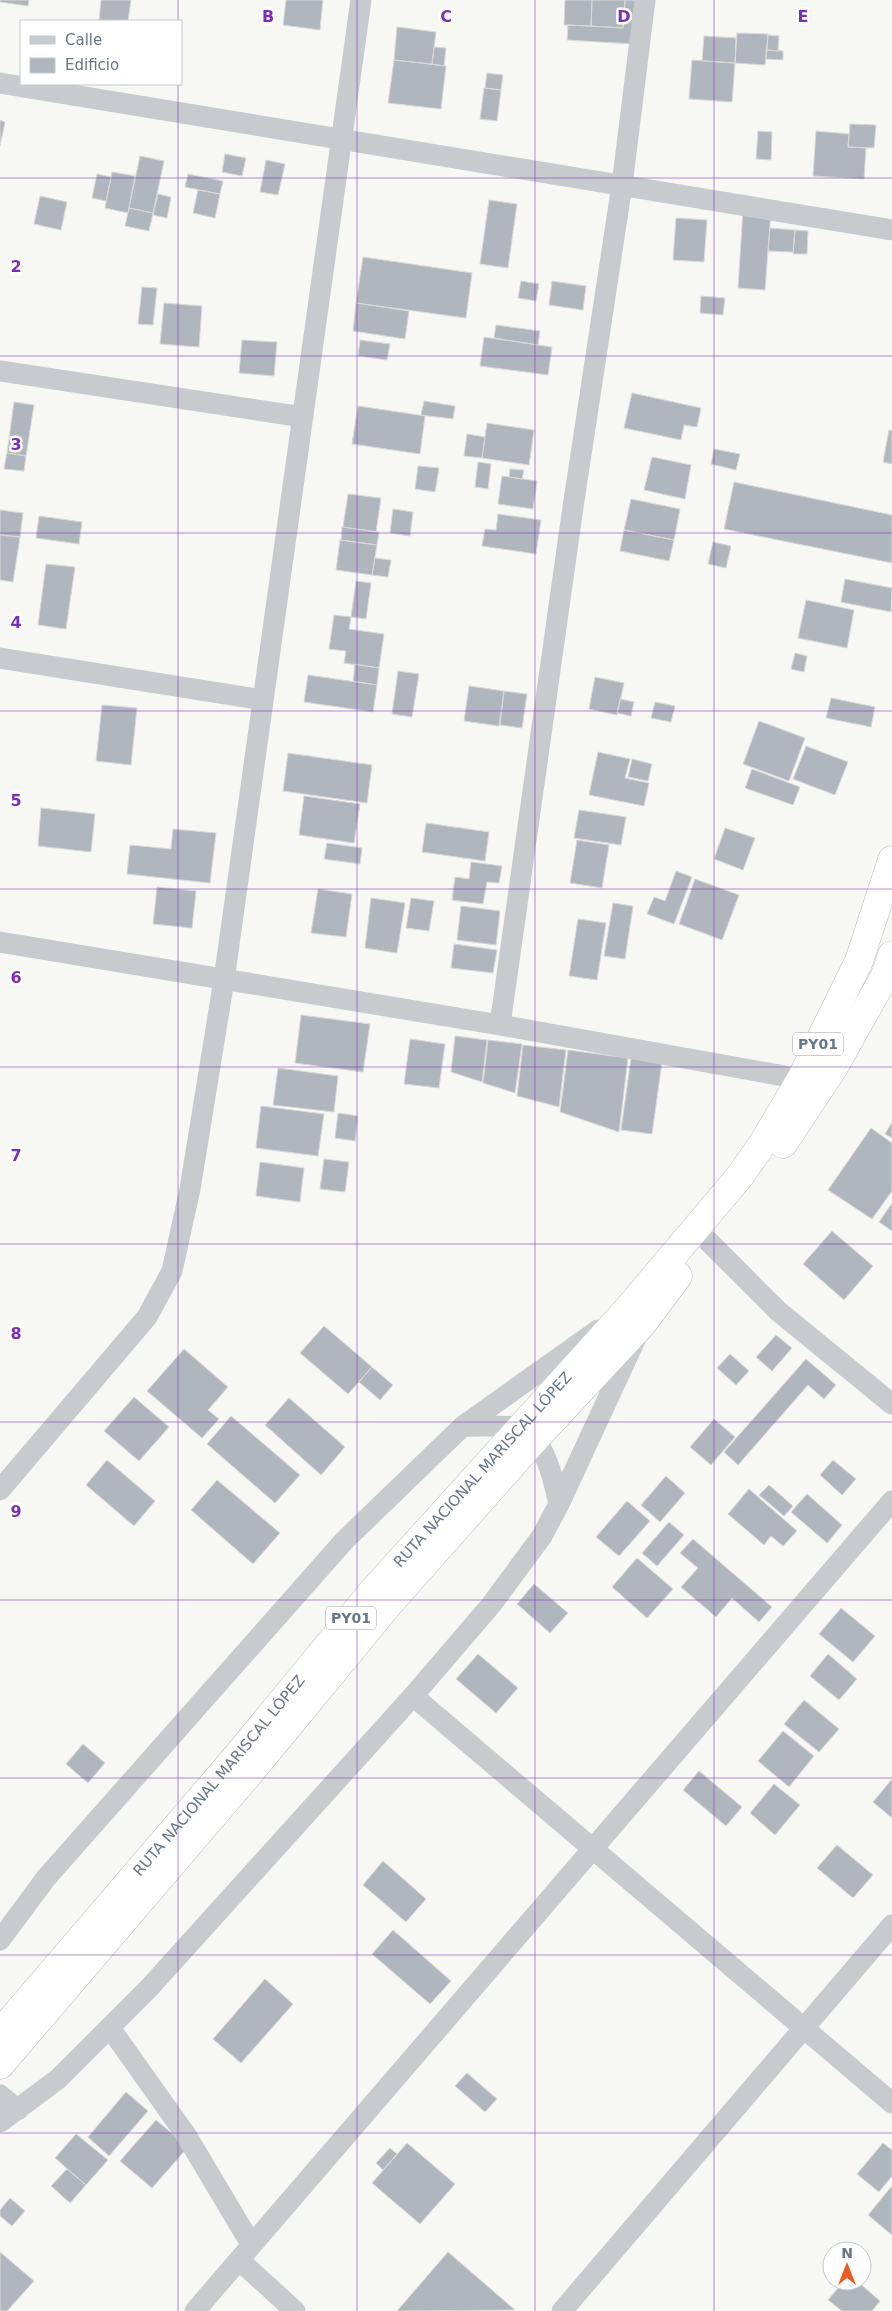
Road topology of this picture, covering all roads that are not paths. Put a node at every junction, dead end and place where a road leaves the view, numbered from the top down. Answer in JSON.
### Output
{"nodes":[{"id":1,"x":361,"y":0,"type":"edge"},
{"id":2,"x":645,"y":0,"type":"edge"},
{"id":3,"x":0,"y":83,"type":"edge"},
{"id":4,"x":342,"y":139,"type":"junction"},
{"id":5,"x":622,"y":185,"type":"junction"},
{"id":6,"x":892,"y":230,"type":"edge"},
{"id":7,"x":0,"y":371,"type":"edge"},
{"id":8,"x":303,"y":417,"type":"junction"},
{"id":9,"x":0,"y":658,"type":"edge"},
{"id":10,"x":264,"y":700,"type":"junction"},
{"id":11,"x":892,"y":860,"type":"edge"},
{"id":12,"x":0,"y":942,"type":"edge"},
{"id":13,"x":892,"y":955,"type":"edge"},
{"id":14,"x":224,"y":980,"type":"junction"},
{"id":15,"x":500,"y":1025,"type":"junction"},
{"id":16,"x":801,"y":1079,"type":"junction"},
{"id":17,"x":708,"y":1241,"type":"junction"},
{"id":18,"x":635,"y":1316,"type":"junction"},
{"id":19,"x":892,"y":1404,"type":"edge"},
{"id":20,"x":463,"y":1426,"type":"junction"},
{"id":21,"x":528,"y":1433,"type":"junction"},
{"id":22,"x":0,"y":1490,"type":"edge"},
{"id":23,"x":892,"y":1501,"type":"edge"},
{"id":24,"x":559,"y":1504,"type":"junction"},
{"id":25,"x":413,"y":1696,"type":"junction"},
{"id":26,"x":592,"y":1850,"type":"junction"},
{"id":27,"x":892,"y":1925,"type":"edge"},
{"id":28,"x":0,"y":1940,"type":"edge"},
{"id":29,"x":110,"y":2028,"type":"junction"},
{"id":30,"x":804,"y":2028,"type":"junction"},
{"id":31,"x":0,"y":2033,"type":"edge"},
{"id":32,"x":0,"y":2065,"type":"edge"},
{"id":33,"x":0,"y":2095,"type":"edge"},
{"id":34,"x":892,"y":2103,"type":"edge"},
{"id":35,"x":18,"y":2110,"type":"junction"},
{"id":36,"x":0,"y":2122,"type":"edge"},
{"id":37,"x":245,"y":2252,"type":"junction"},
{"id":38,"x":195,"y":2311,"type":"edge"},
{"id":39,"x":295,"y":2311,"type":"edge"},
{"id":40,"x":562,"y":2311,"type":"edge"}],
"edges":[{"from":1,"to":4,"type":"street"},
{"from":2,"to":5,"type":"street"},
{"from":3,"to":4,"type":"street"},
{"from":4,"to":5,"type":"street"},
{"from":4,"to":8,"type":"street"},
{"from":5,"to":6,"type":"street"},
{"from":5,"to":15,"type":"street"},
{"from":7,"to":8,"type":"street"},
{"from":8,"to":10,"type":"street"},
{"from":9,"to":10,"type":"street"},
{"from":10,"to":14,"type":"street"},
{"from":11,"to":16,"type":"highway","name":"RUTA NACIONAL MARISCAL LÓPEZ","number":"PY01"},
{"from":12,"to":14,"type":"street"},
{"from":13,"to":17,"type":"highway","name":"RUTA NACIONAL MARISCAL LÓPEZ","number":"PY01"},
{"from":14,"to":15,"type":"street"},
{"from":14,"to":22,"type":"street"},
{"from":15,"to":16,"type":"street"},
{"from":16,"to":18,"type":"highway","name":"RUTA NACIONAL MARISCAL LÓPEZ","number":"PY01"},
{"from":17,"to":18,"type":"highway","name":"RUTA NACIONAL MARISCAL LÓPEZ","number":"PY01"},
{"from":17,"to":19,"type":"street"},
{"from":18,"to":20,"type":"street"},
{"from":18,"to":21,"type":"highway","name":"RUTA NACIONAL MARISCAL LÓPEZ","number":"PY01"},
{"from":18,"to":24,"type":"street"},
{"from":20,"to":21,"type":"street"},
{"from":20,"to":28,"type":"street"},
{"from":21,"to":24,"type":"street"},
{"from":21,"to":31,"type":"highway","name":"RUTA NACIONAL MARISCAL LÓPEZ","number":"PY01"},
{"from":21,"to":32,"type":"highway","name":"RUTA NACIONAL MARISCAL LÓPEZ","number":"PY01"},
{"from":23,"to":26,"type":"street"},
{"from":24,"to":25,"type":"street"},
{"from":25,"to":26,"type":"street"},
{"from":25,"to":29,"type":"street"},
{"from":26,"to":30,"type":"street"},
{"from":26,"to":37,"type":"street"},
{"from":27,"to":30,"type":"street"},
{"from":29,"to":35,"type":"street"},
{"from":29,"to":37,"type":"street"},
{"from":30,"to":34,"type":"street"},
{"from":30,"to":40,"type":"street"},
{"from":33,"to":35,"type":"street"},
{"from":35,"to":36,"type":"street"},
{"from":37,"to":38,"type":"street"},
{"from":37,"to":39,"type":"street"}]}
